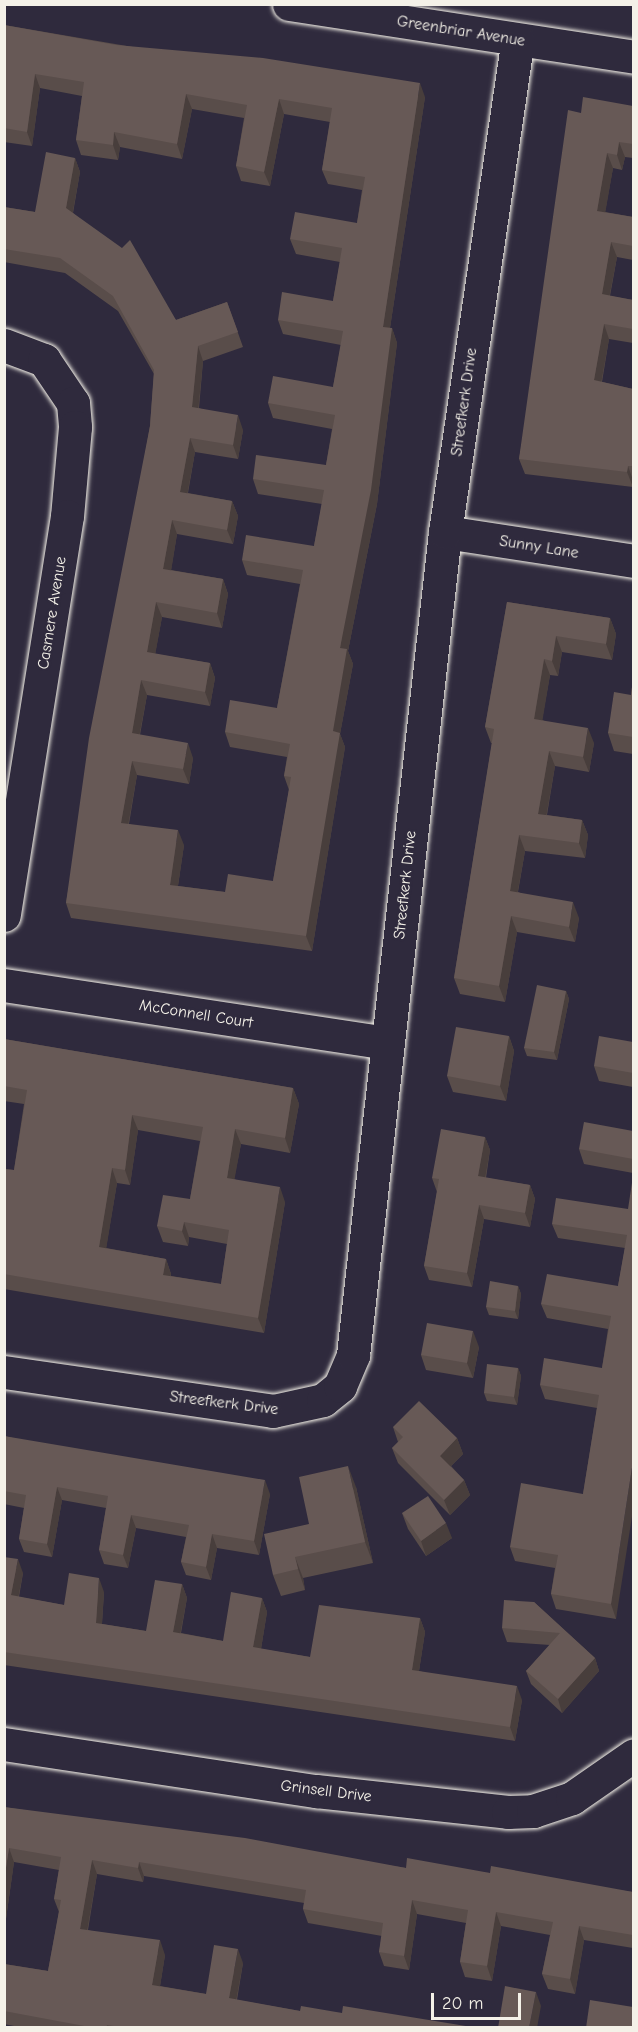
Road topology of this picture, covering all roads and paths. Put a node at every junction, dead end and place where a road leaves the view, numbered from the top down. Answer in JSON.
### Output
{"nodes":[{"id":1,"x":288,"y":4,"type":"edge"},
{"id":2,"x":432,"y":15,"type":"edge"},
{"id":3,"x":518,"y":40,"type":"junction"},
{"id":4,"x":633,"y":57,"type":"edge"},
{"id":5,"x":4,"y":345,"type":"edge"},
{"id":6,"x":445,"y":532,"type":"junction"},
{"id":7,"x":633,"y":561,"type":"edge"},
{"id":8,"x":4,"y":915,"type":"edge"},
{"id":9,"x":4,"y":985,"type":"edge"},
{"id":10,"x":388,"y":1043,"type":"junction"},
{"id":11,"x":4,"y":1372,"type":"edge"},
{"id":12,"x":4,"y":1744,"type":"edge"},
{"id":13,"x":633,"y":1755,"type":"edge"}],
"edges":[{"from":1,"to":2,"type":"street","name":"Greenbriar Avenue"},
{"from":2,"to":3,"type":"street","name":"Greenbriar Avenue"},
{"from":3,"to":4,"type":"street","name":"Greenbriar Avenue"},
{"from":3,"to":6,"type":"street","name":"Streefkerk Drive"},
{"from":5,"to":8,"type":"street","name":"Casmere Avenue"},
{"from":6,"to":7,"type":"street","name":"Sunny Lane"},
{"from":6,"to":10,"type":"street","name":"Streefkerk Drive"},
{"from":9,"to":10,"type":"street","name":"McConnell Court"},
{"from":10,"to":11,"type":"street","name":"Streefkerk Drive"},
{"from":12,"to":13,"type":"street","name":"Grinsell Drive"}]}
